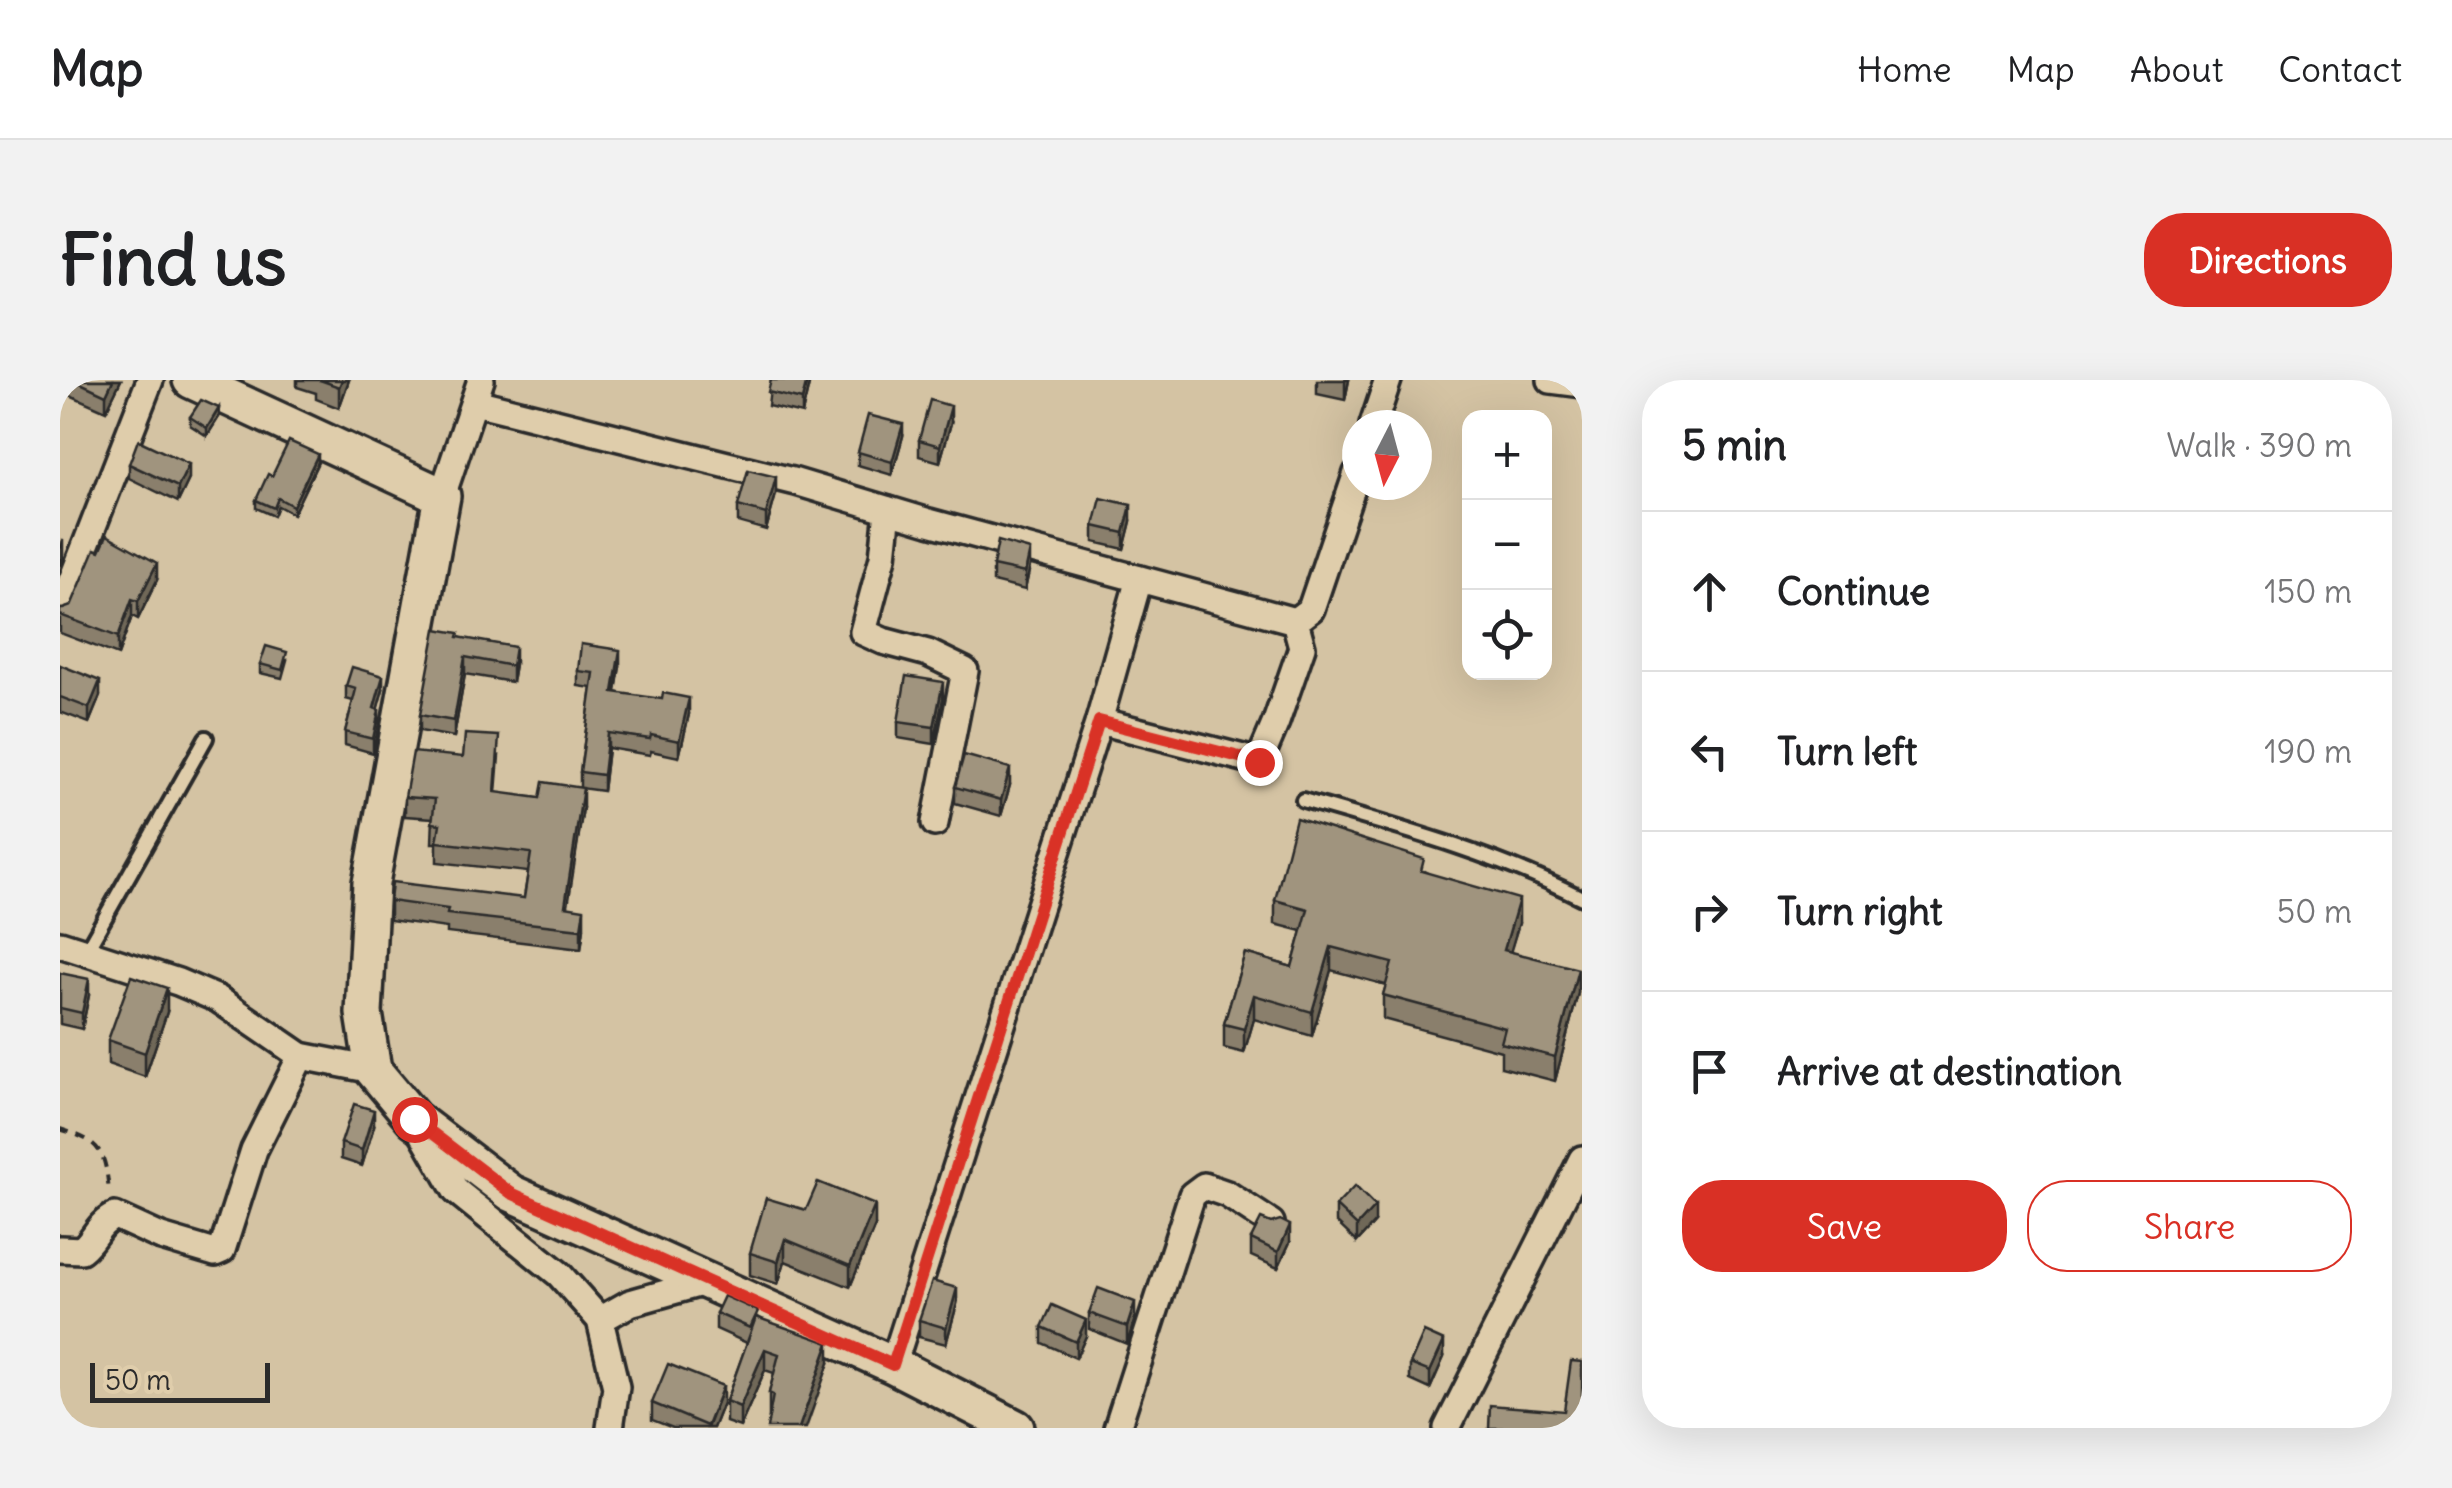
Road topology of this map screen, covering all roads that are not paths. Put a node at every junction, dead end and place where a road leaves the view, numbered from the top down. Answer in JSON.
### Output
{"nodes":[{"id":1,"x":150,"y":380,"type":"edge"},
{"id":2,"x":191,"y":380,"type":"edge"},
{"id":3,"x":1388,"y":380,"type":"edge"},
{"id":4,"x":1551,"y":380,"type":"edge"},
{"id":5,"x":1582,"y":384,"type":"edge"},
{"id":6,"x":478,"y":391,"type":"edge"},
{"id":7,"x":1378,"y":410,"type":"edge"},
{"id":8,"x":442,"y":496,"type":"junction"},
{"id":9,"x":1348,"y":500,"type":"edge"},
{"id":10,"x":888,"y":510,"type":"junction"},
{"id":11,"x":1139,"y":579,"type":"junction"},
{"id":12,"x":60,"y":611,"type":"edge"},
{"id":13,"x":1294,"y":621,"type":"junction"},
{"id":14,"x":1099,"y":721,"type":"junction"},
{"id":15,"x":206,"y":738,"type":"dead end"},
{"id":16,"x":1302,"y":800,"type":"dead end"},
{"id":17,"x":936,"y":823,"type":"dead end"},
{"id":18,"x":1582,"y":898,"type":"edge"},
{"id":19,"x":60,"y":944,"type":"edge"},
{"id":20,"x":86,"y":954,"type":"junction"},
{"id":21,"x":301,"y":1056,"type":"junction"},
{"id":22,"x":373,"y":1070,"type":"junction"},
{"id":23,"x":414,"y":1119,"type":"junction"},
{"id":24,"x":1582,"y":1159,"type":"edge"},
{"id":25,"x":1271,"y":1223,"type":"edge"},
{"id":26,"x":60,"y":1249,"type":"edge"},
{"id":27,"x":704,"y":1282,"type":"junction"},
{"id":28,"x":600,"y":1320,"type":"junction"},
{"id":29,"x":893,"y":1365,"type":"junction"},
{"id":30,"x":610,"y":1428,"type":"edge"},
{"id":31,"x":1016,"y":1428,"type":"edge"},
{"id":32,"x":1117,"y":1428,"type":"edge"},
{"id":33,"x":1446,"y":1428,"type":"edge"}],
"edges":[{"from":1,"to":12,"type":"street"},
{"from":2,"to":8,"type":"main road"},
{"from":3,"to":7,"type":"street"},
{"from":4,"to":5,"type":"street"},
{"from":6,"to":8,"type":"street"},
{"from":6,"to":10,"type":"street"},
{"from":8,"to":22,"type":"main road"},
{"from":9,"to":13,"type":"street"},
{"from":10,"to":11,"type":"street"},
{"from":10,"to":17,"type":"street"},
{"from":11,"to":13,"type":"street"},
{"from":11,"to":14,"type":"street"},
{"from":13,"to":14,"type":"street"},
{"from":14,"to":29,"type":"street"},
{"from":15,"to":20,"type":"lane"},
{"from":16,"to":18,"type":"lane"},
{"from":19,"to":20,"type":"street"},
{"from":20,"to":21,"type":"street"},
{"from":21,"to":22,"type":"street"},
{"from":21,"to":26,"type":"street"},
{"from":22,"to":23,"type":"main road"},
{"from":23,"to":27,"type":"main road"},
{"from":23,"to":28,"type":"street"},
{"from":24,"to":33,"type":"street"},
{"from":25,"to":32,"type":"street"},
{"from":27,"to":28,"type":"street"},
{"from":27,"to":29,"type":"main road"},
{"from":28,"to":30,"type":"street"},
{"from":29,"to":31,"type":"main road"}]}
